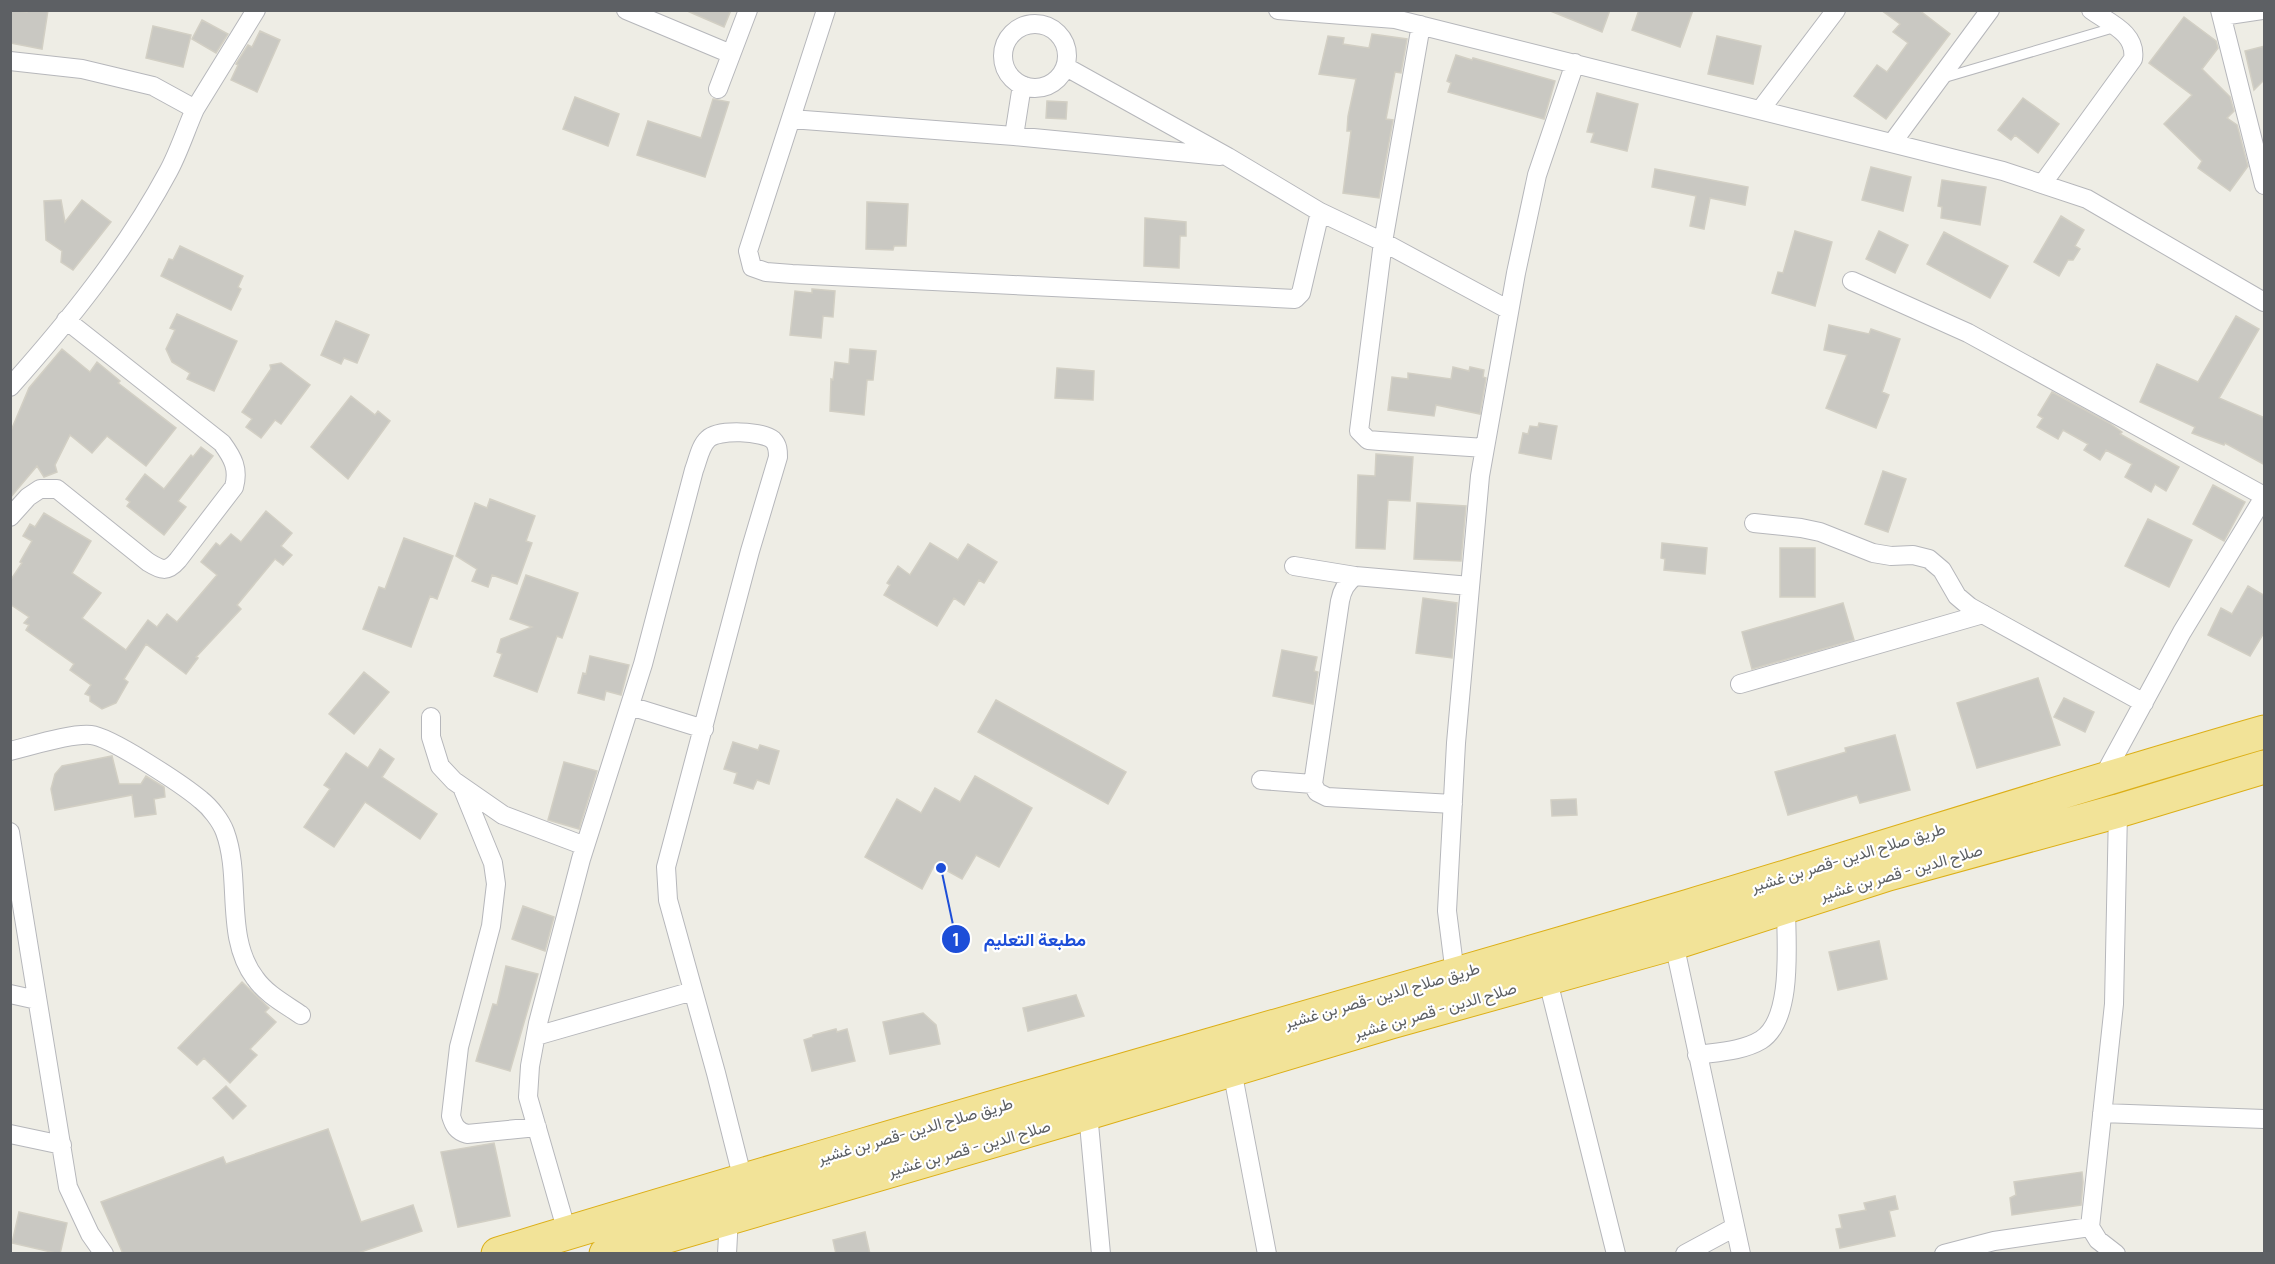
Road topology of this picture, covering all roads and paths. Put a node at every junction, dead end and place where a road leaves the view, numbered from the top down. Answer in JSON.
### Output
{"nodes":[{"id":1,"x":256,"y":10,"type":"edge"},
{"id":2,"x":626,"y":10,"type":"edge"},
{"id":3,"x":748,"y":10,"type":"edge"},
{"id":4,"x":826,"y":10,"type":"edge"},
{"id":5,"x":1278,"y":10,"type":"edge"},
{"id":6,"x":1836,"y":10,"type":"edge"},
{"id":7,"x":1990,"y":10,"type":"edge"},
{"id":8,"x":2091,"y":10,"type":"edge"},
{"id":9,"x":2262,"y":10,"type":"edge"},
{"id":10,"x":2221,"y":13,"type":"edge"},
{"id":11,"x":1028,"y":17,"type":"edge"},
{"id":12,"x":1421,"y":25,"type":"junction"},
{"id":13,"x":2116,"y":27,"type":"junction"},
{"id":14,"x":731,"y":54,"type":"junction"},
{"id":15,"x":10,"y":61,"type":"edge"},
{"id":16,"x":1575,"y":63,"type":"junction"},
{"id":17,"x":1066,"y":67,"type":"junction"},
{"id":18,"x":1939,"y":79,"type":"junction"},
{"id":19,"x":1022,"y":85,"type":"junction"},
{"id":20,"x":718,"y":89,"type":"dead end"},
{"id":21,"x":195,"y":109,"type":"junction"},
{"id":22,"x":1761,"y":109,"type":"junction"},
{"id":23,"x":791,"y":119,"type":"junction"},
{"id":24,"x":1014,"y":136,"type":"junction"},
{"id":25,"x":1892,"y":142,"type":"junction"},
{"id":26,"x":1228,"y":157,"type":"junction"},
{"id":27,"x":2043,"y":183,"type":"junction"},
{"id":28,"x":2265,"y":185,"type":"edge"},
{"id":29,"x":1320,"y":212,"type":"junction"},
{"id":30,"x":1383,"y":243,"type":"junction"},
{"id":31,"x":1852,"y":281,"type":"dead end"},
{"id":32,"x":2265,"y":302,"type":"edge"},
{"id":33,"x":1509,"y":310,"type":"junction"},
{"id":34,"x":66,"y":320,"type":"junction"},
{"id":35,"x":10,"y":387,"type":"edge"},
{"id":36,"x":1485,"y":448,"type":"junction"},
{"id":37,"x":2265,"y":497,"type":"edge"},
{"id":38,"x":10,"y":517,"type":"edge"},
{"id":39,"x":1754,"y":524,"type":"dead end"},
{"id":40,"x":1294,"y":566,"type":"dead end"},
{"id":41,"x":1355,"y":576,"type":"junction"},
{"id":42,"x":1470,"y":586,"type":"junction"},
{"id":43,"x":1983,"y":614,"type":"junction"},
{"id":44,"x":1740,"y":684,"type":"dead end"},
{"id":45,"x":2144,"y":703,"type":"junction"},
{"id":46,"x":630,"y":706,"type":"junction"},
{"id":47,"x":430,"y":717,"type":"dead end"},
{"id":48,"x":704,"y":729,"type":"junction"},
{"id":49,"x":2265,"y":732,"type":"edge"},
{"id":50,"x":10,"y":751,"type":"edge"},
{"id":51,"x":2265,"y":767,"type":"edge"},
{"id":52,"x":2102,"y":778,"type":"junction"},
{"id":53,"x":1261,"y":780,"type":"dead end"},
{"id":54,"x":1313,"y":784,"type":"junction"},
{"id":55,"x":462,"y":787,"type":"junction"},
{"id":56,"x":2022,"y":803,"type":"junction"},
{"id":57,"x":1453,"y":804,"type":"junction"},
{"id":58,"x":2118,"y":811,"type":"junction"},
{"id":59,"x":10,"y":832,"type":"edge"},
{"id":60,"x":2031,"y":836,"type":"junction"},
{"id":61,"x":585,"y":846,"type":"junction"},
{"id":62,"x":1786,"y":907,"type":"junction"},
{"id":63,"x":1674,"y":943,"type":"junction"},
{"id":64,"x":1455,"y":974,"type":"junction"},
{"id":65,"x":1547,"y":977,"type":"junction"},
{"id":66,"x":693,"y":991,"type":"junction"},
{"id":67,"x":10,"y":994,"type":"edge"},
{"id":68,"x":37,"y":1000,"type":"junction"},
{"id":69,"x":301,"y":1015,"type":"dead end"},
{"id":70,"x":536,"y":1036,"type":"junction"},
{"id":71,"x":1697,"y":1055,"type":"junction"},
{"id":72,"x":1232,"y":1070,"type":"junction"},
{"id":73,"x":1089,"y":1113,"type":"junction"},
{"id":74,"x":2102,"y":1113,"type":"junction"},
{"id":75,"x":2265,"y":1119,"type":"edge"},
{"id":76,"x":537,"y":1127,"type":"junction"},
{"id":77,"x":10,"y":1134,"type":"edge"},
{"id":78,"x":62,"y":1145,"type":"junction"},
{"id":79,"x":742,"y":1180,"type":"junction"},
{"id":80,"x":729,"y":1217,"type":"junction"},
{"id":81,"x":1735,"y":1227,"type":"junction"},
{"id":82,"x":2090,"y":1227,"type":"junction"},
{"id":83,"x":567,"y":1232,"type":"junction"},
{"id":84,"x":1687,"y":1253,"type":"edge"},
{"id":85,"x":104,"y":1254,"type":"edge"},
{"id":86,"x":498,"y":1254,"type":"edge"},
{"id":87,"x":606,"y":1254,"type":"edge"},
{"id":88,"x":727,"y":1254,"type":"edge"},
{"id":89,"x":1101,"y":1254,"type":"edge"},
{"id":90,"x":1267,"y":1254,"type":"edge"},
{"id":91,"x":1616,"y":1254,"type":"edge"},
{"id":92,"x":1741,"y":1254,"type":"edge"},
{"id":93,"x":1944,"y":1254,"type":"edge"},
{"id":94,"x":2116,"y":1254,"type":"edge"}],
"edges":[{"from":1,"to":21,"type":"street"},
{"from":2,"to":14,"type":"street"},
{"from":3,"to":14,"type":"street"},
{"from":4,"to":23,"type":"street"},
{"from":5,"to":12,"type":"street"},
{"from":6,"to":22,"type":"street"},
{"from":7,"to":18,"type":"street"},
{"from":8,"to":13,"type":"street"},
{"from":9,"to":10,"type":"street"},
{"from":10,"to":28,"type":"street"},
{"from":11,"to":17,"type":"street"},
{"from":11,"to":19,"type":"street"},
{"from":12,"to":16,"type":"street"},
{"from":12,"to":30,"type":"street"},
{"from":13,"to":18,"type":"lane"},
{"from":13,"to":27,"type":"street"},
{"from":14,"to":20,"type":"street"},
{"from":15,"to":21,"type":"street"},
{"from":16,"to":22,"type":"street"},
{"from":16,"to":33,"type":"street"},
{"from":17,"to":19,"type":"street"},
{"from":17,"to":26,"type":"street"},
{"from":18,"to":25,"type":"street"},
{"from":19,"to":24,"type":"street"},
{"from":21,"to":34,"type":"street"},
{"from":22,"to":25,"type":"street"},
{"from":23,"to":24,"type":"street"},
{"from":23,"to":29,"type":"street"},
{"from":24,"to":26,"type":"street"},
{"from":25,"to":27,"type":"street"},
{"from":26,"to":29,"type":"street"},
{"from":27,"to":32,"type":"street"},
{"from":29,"to":30,"type":"street"},
{"from":30,"to":33,"type":"street"},
{"from":30,"to":36,"type":"street"},
{"from":31,"to":37,"type":"street"},
{"from":33,"to":36,"type":"street"},
{"from":34,"to":35,"type":"street"},
{"from":34,"to":38,"type":"street"},
{"from":36,"to":42,"type":"street"},
{"from":37,"to":45,"type":"street"},
{"from":39,"to":43,"type":"street"},
{"from":40,"to":41,"type":"street"},
{"from":41,"to":42,"type":"street"},
{"from":41,"to":54,"type":"street"},
{"from":42,"to":57,"type":"street"},
{"from":43,"to":44,"type":"street"},
{"from":43,"to":45,"type":"street"},
{"from":45,"to":52,"type":"street"},
{"from":46,"to":48,"type":"street"},
{"from":46,"to":48,"type":"street"},
{"from":46,"to":61,"type":"street"},
{"from":47,"to":55,"type":"street"},
{"from":48,"to":66,"type":"street"},
{"from":49,"to":52,"type":"highway","name":"طريق صلاح الدين -قصر بن غشير"},
{"from":50,"to":69,"type":"street"},
{"from":51,"to":58,"type":"highway","name":"صلاح الدين - قصر بن غشير"},
{"from":52,"to":56,"type":"highway","name":"طريق صلاح الدين -قصر بن غشير"},
{"from":53,"to":54,"type":"street"},
{"from":54,"to":57,"type":"street"},
{"from":55,"to":61,"type":"street"},
{"from":55,"to":76,"type":"street"},
{"from":56,"to":60,"type":"highway"},
{"from":56,"to":64,"type":"highway","name":"طريق صلاح الدين -قصر بن غشير"},
{"from":57,"to":64,"type":"street"},
{"from":58,"to":60,"type":"highway","name":"صلاح الدين - قصر بن غشير"},
{"from":58,"to":74,"type":"street"},
{"from":59,"to":68,"type":"street"},
{"from":60,"to":62,"type":"highway","name":"صلاح الدين - قصر بن غشير"},
{"from":61,"to":70,"type":"street"},
{"from":62,"to":63,"type":"highway","name":"صلاح الدين - قصر بن غشير"},
{"from":62,"to":71,"type":"street"},
{"from":63,"to":65,"type":"highway","name":"صلاح الدين - قصر بن غشير"},
{"from":63,"to":71,"type":"street"},
{"from":64,"to":79,"type":"highway","name":"طريق صلاح الدين -قصر بن غشير"},
{"from":65,"to":72,"type":"highway","name":"صلاح الدين - قصر بن غشير"},
{"from":65,"to":91,"type":"street"},
{"from":66,"to":70,"type":"street"},
{"from":66,"to":79,"type":"street"},
{"from":67,"to":68,"type":"street"},
{"from":68,"to":78,"type":"street"},
{"from":70,"to":76,"type":"street"},
{"from":71,"to":81,"type":"street"},
{"from":72,"to":73,"type":"highway","name":"صلاح الدين - قصر بن غشير"},
{"from":72,"to":90,"type":"street"},
{"from":73,"to":80,"type":"highway","name":"صلاح الدين - قصر بن غشير"},
{"from":73,"to":89,"type":"street"},
{"from":74,"to":75,"type":"street"},
{"from":74,"to":82,"type":"street"},
{"from":76,"to":83,"type":"street"},
{"from":77,"to":78,"type":"street"},
{"from":78,"to":85,"type":"street"},
{"from":79,"to":83,"type":"highway","name":"طريق صلاح الدين -قصر بن غشير"},
{"from":80,"to":87,"type":"highway","name":"صلاح الدين - قصر بن غشير"},
{"from":80,"to":88,"type":"street"},
{"from":81,"to":84,"type":"street"},
{"from":81,"to":92,"type":"street"},
{"from":82,"to":93,"type":"street"},
{"from":82,"to":94,"type":"street"},
{"from":83,"to":86,"type":"highway","name":"طريق صلاح الدين -قصر بن غشير"}]}
